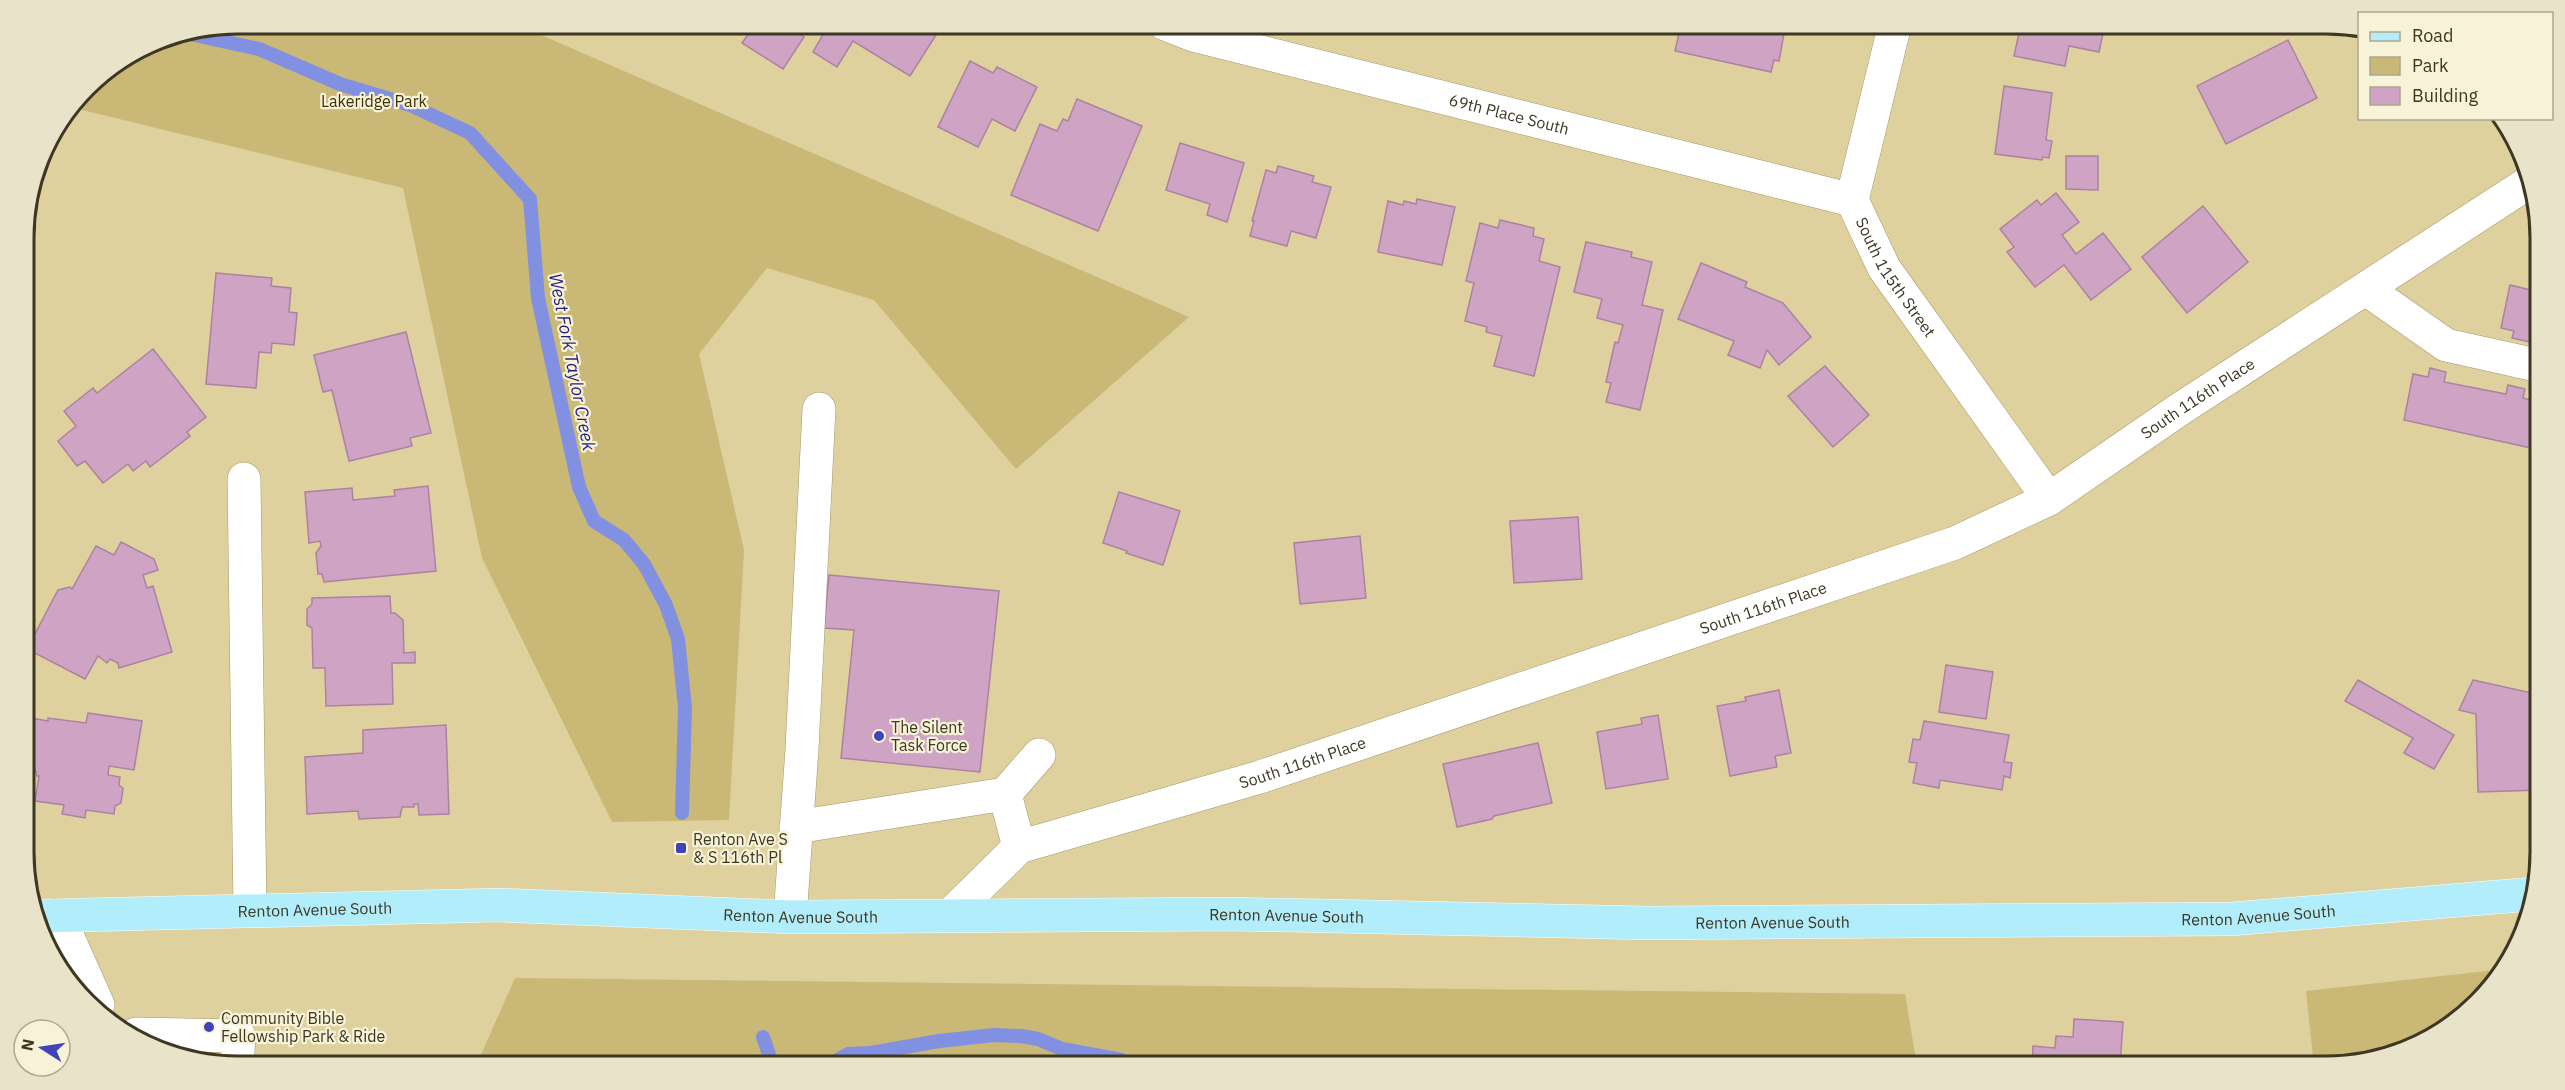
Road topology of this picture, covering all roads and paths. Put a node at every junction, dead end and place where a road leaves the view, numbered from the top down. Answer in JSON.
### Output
{"nodes":[{"id":1,"x":1190,"y":34,"type":"edge"},
{"id":2,"x":1893,"y":34,"type":"edge"},
{"id":3,"x":2524,"y":186,"type":"edge"},
{"id":4,"x":1852,"y":200,"type":"junction"},
{"id":5,"x":2366,"y":289,"type":"junction"},
{"id":6,"x":2530,"y":364,"type":"edge"},
{"id":7,"x":819,"y":409,"type":"dead end"},
{"id":8,"x":244,"y":478,"type":"dead end"},
{"id":9,"x":2049,"y":499,"type":"junction"},
{"id":10,"x":1039,"y":755,"type":"dead end"},
{"id":11,"x":1005,"y":794,"type":"junction"},
{"id":12,"x":796,"y":827,"type":"junction"},
{"id":13,"x":1019,"y":847,"type":"junction"},
{"id":14,"x":2526,"y":894,"type":"edge"},
{"id":15,"x":250,"y":910,"type":"junction"},
{"id":16,"x":49,"y":915,"type":"edge"},
{"id":17,"x":949,"y":916,"type":"junction"},
{"id":18,"x":790,"y":917,"type":"junction"},
{"id":19,"x":91,"y":993,"type":"edge"},
{"id":20,"x":150,"y":1034,"type":"edge"},
{"id":21,"x":238,"y":1056,"type":"edge"}],
"edges":[{"from":1,"to":4,"type":"street","name":"69th Place South"},
{"from":2,"to":4,"type":"street","name":"South 115th Street"},
{"from":3,"to":5,"type":"street","name":"South 116th Place"},
{"from":4,"to":9,"type":"street","name":"South 115th Street"},
{"from":5,"to":6,"type":"street"},
{"from":5,"to":9,"type":"street","name":"South 116th Place"},
{"from":7,"to":12,"type":"street"},
{"from":8,"to":15,"type":"street"},
{"from":9,"to":13,"type":"street","name":"South 116th Place"},
{"from":10,"to":11,"type":"street"},
{"from":11,"to":12,"type":"street"},
{"from":11,"to":13,"type":"street"},
{"from":12,"to":18,"type":"street"},
{"from":13,"to":17,"type":"street","name":"South 116th Place"},
{"from":14,"to":17,"type":"main road","name":"Renton Avenue South"},
{"from":15,"to":16,"type":"main road","name":"Renton Avenue South"},
{"from":15,"to":18,"type":"main road","name":"Renton Avenue South"},
{"from":16,"to":19,"type":"street"},
{"from":17,"to":18,"type":"main road","name":"Renton Avenue South"},
{"from":20,"to":21,"type":"street"}]}
